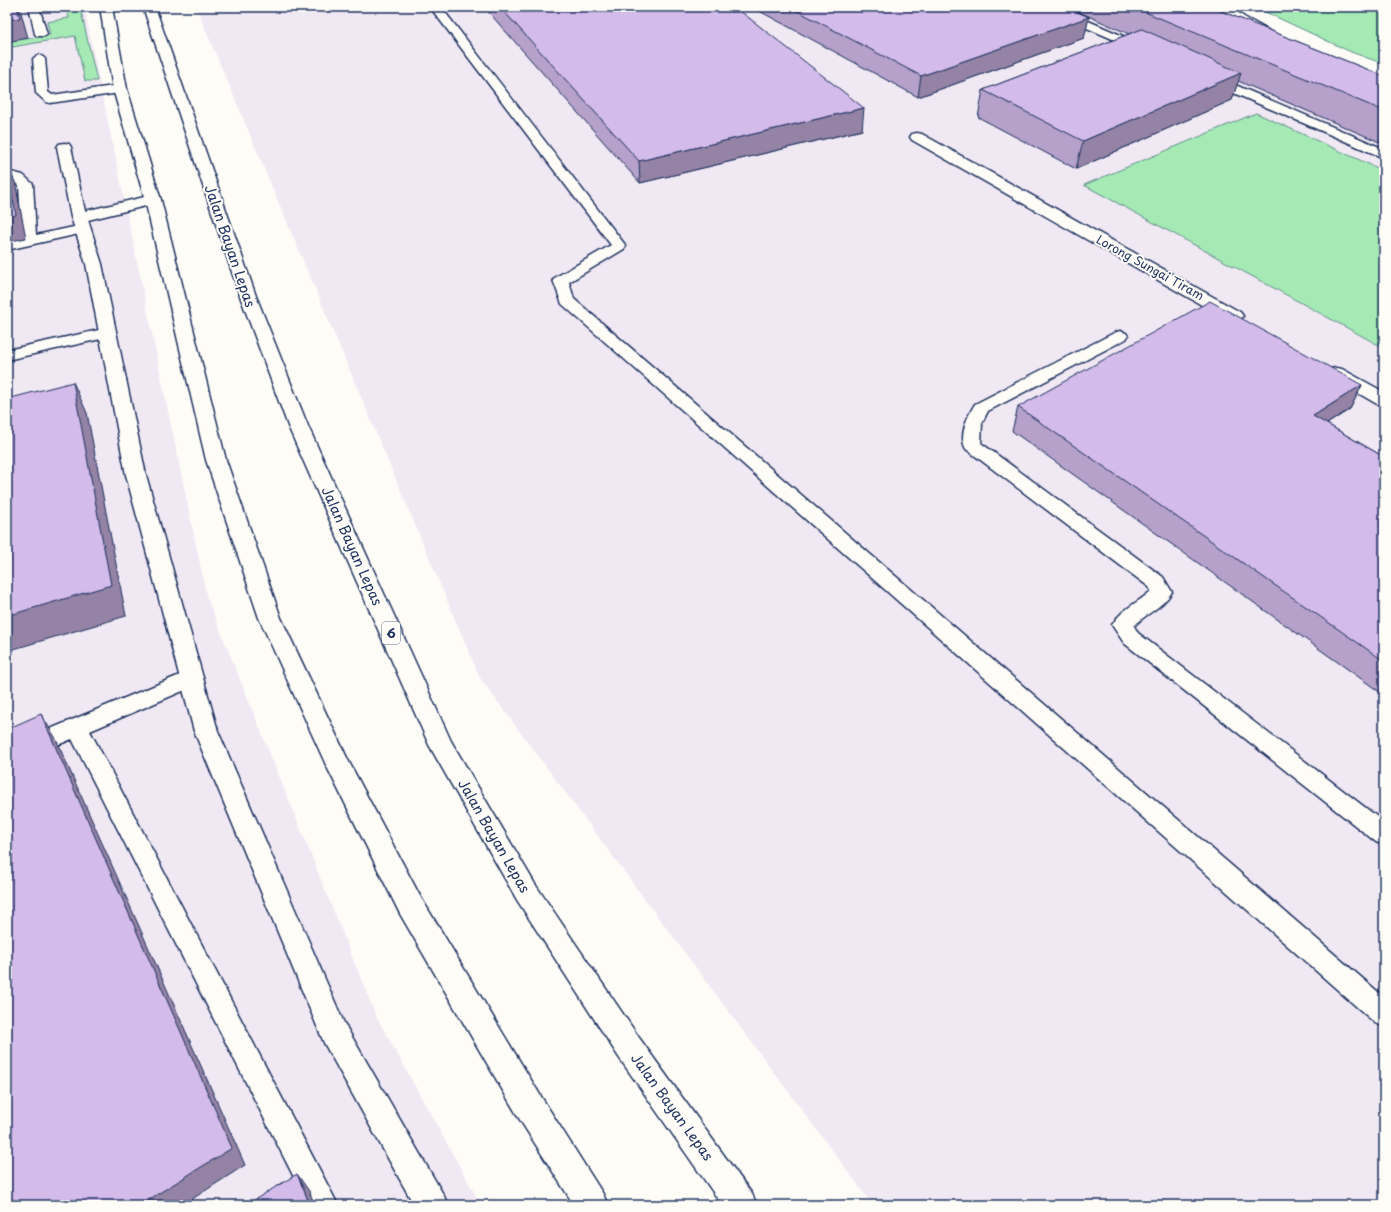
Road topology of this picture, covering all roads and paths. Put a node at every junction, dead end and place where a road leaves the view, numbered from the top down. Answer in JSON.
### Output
{"nodes":[{"id":1,"x":34,"y":7,"type":"edge"},
{"id":2,"x":106,"y":7,"type":"edge"},
{"id":3,"x":149,"y":7,"type":"edge"},
{"id":4,"x":435,"y":7,"type":"edge"},
{"id":5,"x":1047,"y":7,"type":"edge"},
{"id":6,"x":1223,"y":7,"type":"edge"},
{"id":7,"x":41,"y":34,"type":"dead end"},
{"id":8,"x":1275,"y":39,"type":"edge"},
{"id":9,"x":1150,"y":52,"type":"edge"},
{"id":10,"x":39,"y":59,"type":"dead end"},
{"id":11,"x":1201,"y":74,"type":"edge"},
{"id":12,"x":120,"y":89,"type":"junction"},
{"id":13,"x":917,"y":137,"type":"dead end"},
{"id":14,"x":64,"y":147,"type":"dead end"},
{"id":15,"x":1384,"y":154,"type":"edge"},
{"id":16,"x":7,"y":175,"type":"edge"},
{"id":17,"x":154,"y":200,"type":"junction"},
{"id":18,"x":81,"y":223,"type":"junction"},
{"id":19,"x":29,"y":241,"type":"junction"},
{"id":20,"x":7,"y":246,"type":"edge"},
{"id":21,"x":1246,"y":322,"type":"edge"},
{"id":22,"x":108,"y":333,"type":"junction"},
{"id":23,"x":1120,"y":336,"type":"dead end"},
{"id":24,"x":7,"y":356,"type":"edge"},
{"id":25,"x":1322,"y":365,"type":"edge"},
{"id":26,"x":1384,"y":400,"type":"edge"},
{"id":27,"x":192,"y":678,"type":"junction"},
{"id":28,"x":76,"y":728,"type":"junction"},
{"id":29,"x":7,"y":757,"type":"edge"},
{"id":30,"x":1384,"y":835,"type":"edge"},
{"id":31,"x":1384,"y":1014,"type":"edge"},
{"id":32,"x":323,"y":1205,"type":"edge"},
{"id":33,"x":432,"y":1205,"type":"edge"},
{"id":34,"x":592,"y":1205,"type":"edge"},
{"id":35,"x":741,"y":1205,"type":"edge"}],
"edges":[{"from":1,"to":7,"type":"lane"},
{"from":2,"to":12,"type":"main road"},
{"from":3,"to":35,"type":"main road","name":"Jalan Bayan Lepas","number":"6"},
{"from":4,"to":31,"type":"lane"},
{"from":5,"to":9,"type":"lane"},
{"from":6,"to":8,"type":"main road"},
{"from":10,"to":12,"type":"lane"},
{"from":11,"to":15,"type":"lane"},
{"from":12,"to":17,"type":"main road"},
{"from":13,"to":21,"type":"main road","name":"Lorong Sungai Tiram"},
{"from":14,"to":18,"type":"main road"},
{"from":16,"to":19,"type":"lane"},
{"from":17,"to":18,"type":"main road"},
{"from":17,"to":34,"type":"main road"},
{"from":18,"to":19,"type":"lane"},
{"from":18,"to":22,"type":"main road"},
{"from":19,"to":20,"type":"lane"},
{"from":22,"to":24,"type":"lane"},
{"from":22,"to":27,"type":"main road"},
{"from":23,"to":30,"type":"lane"},
{"from":25,"to":26,"type":"main road"},
{"from":27,"to":28,"type":"lane"},
{"from":27,"to":33,"type":"main road"},
{"from":28,"to":29,"type":"lane"},
{"from":28,"to":32,"type":"lane"}]}
